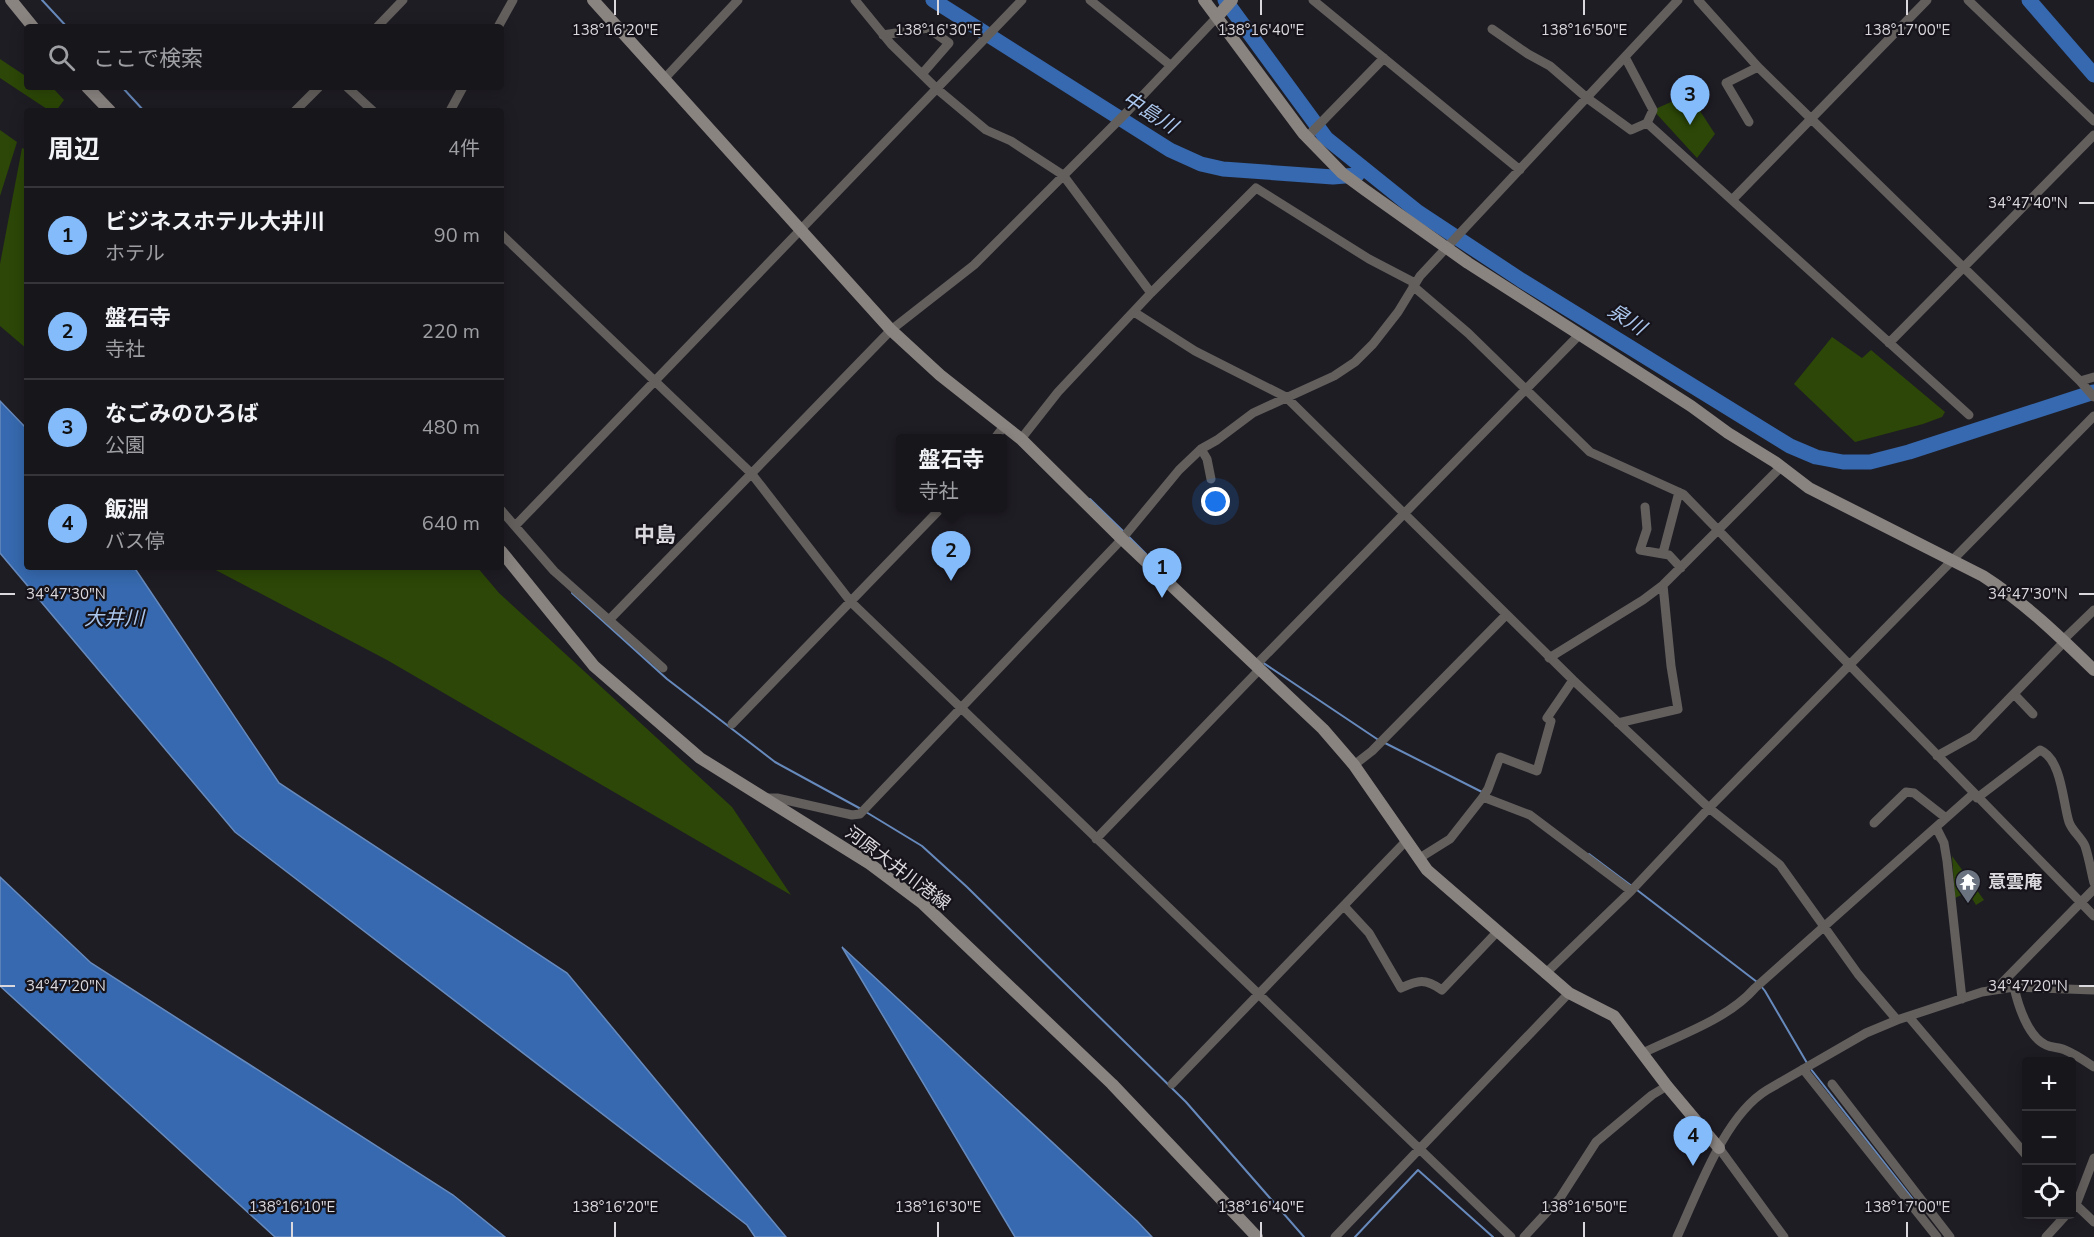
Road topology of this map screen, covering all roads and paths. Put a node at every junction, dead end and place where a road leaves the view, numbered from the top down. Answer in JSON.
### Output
{"nodes":[{"id":1,"x":11,"y":0,"type":"edge"},
{"id":2,"x":403,"y":0,"type":"edge"},
{"id":3,"x":513,"y":0,"type":"edge"},
{"id":4,"x":593,"y":0,"type":"edge"},
{"id":5,"x":738,"y":0,"type":"edge"},
{"id":6,"x":855,"y":0,"type":"edge"},
{"id":7,"x":1022,"y":0,"type":"edge"},
{"id":8,"x":1090,"y":0,"type":"edge"},
{"id":9,"x":1204,"y":0,"type":"edge"},
{"id":10,"x":1232,"y":0,"type":"edge"},
{"id":11,"x":1313,"y":0,"type":"edge"},
{"id":12,"x":1678,"y":0,"type":"edge"},
{"id":13,"x":1698,"y":0,"type":"edge"},
{"id":14,"x":1927,"y":0,"type":"edge"},
{"id":15,"x":1968,"y":0,"type":"edge"},
{"id":16,"x":1217,"y":17,"type":"junction"},
{"id":17,"x":31,"y":24,"type":"edge"},
{"id":18,"x":380,"y":24,"type":"edge"},
{"id":19,"x":500,"y":24,"type":"edge"},
{"id":20,"x":1492,"y":29,"type":"dead end"},
{"id":21,"x":883,"y":35,"type":"junction"},
{"id":22,"x":1625,"y":57,"type":"junction"},
{"id":23,"x":1384,"y":58,"type":"junction"},
{"id":24,"x":1170,"y":65,"type":"junction"},
{"id":25,"x":1758,"y":67,"type":"junction"},
{"id":26,"x":922,"y":74,"type":"junction"},
{"id":27,"x":665,"y":78,"type":"junction"},
{"id":28,"x":937,"y":89,"type":"junction"},
{"id":29,"x":90,"y":90,"type":"edge"},
{"id":30,"x":316,"y":90,"type":"edge"},
{"id":31,"x":350,"y":90,"type":"edge"},
{"id":32,"x":461,"y":90,"type":"edge"},
{"id":33,"x":1587,"y":98,"type":"junction"},
{"id":34,"x":107,"y":108,"type":"edge"},
{"id":35,"x":299,"y":108,"type":"edge"},
{"id":36,"x":370,"y":108,"type":"edge"},
{"id":37,"x":452,"y":108,"type":"edge"},
{"id":38,"x":1811,"y":119,"type":"junction"},
{"id":39,"x":2094,"y":121,"type":"edge"},
{"id":40,"x":1749,"y":122,"type":"dead end"},
{"id":41,"x":1647,"y":123,"type":"junction"},
{"id":42,"x":2094,"y":135,"type":"edge"},
{"id":43,"x":1307,"y":137,"type":"junction"},
{"id":44,"x":1520,"y":170,"type":"junction"},
{"id":45,"x":1063,"y":175,"type":"junction"},
{"id":46,"x":1732,"y":200,"type":"junction"},
{"id":47,"x":801,"y":229,"type":"junction"},
{"id":48,"x":504,"y":240,"type":"edge"},
{"id":49,"x":1447,"y":248,"type":"junction"},
{"id":50,"x":1964,"y":268,"type":"junction"},
{"id":51,"x":1414,"y":285,"type":"junction"},
{"id":52,"x":1151,"y":293,"type":"junction"},
{"id":53,"x":1134,"y":312,"type":"junction"},
{"id":54,"x":891,"y":330,"type":"junction"},
{"id":55,"x":1580,"y":334,"type":"junction"},
{"id":56,"x":1890,"y":343,"type":"junction"},
{"id":57,"x":2094,"y":377,"type":"edge"},
{"id":58,"x":655,"y":381,"type":"junction"},
{"id":59,"x":2080,"y":381,"type":"junction"},
{"id":60,"x":1527,"y":389,"type":"junction"},
{"id":61,"x":1286,"y":397,"type":"junction"},
{"id":62,"x":2094,"y":397,"type":"edge"},
{"id":63,"x":1969,"y":415,"type":"dead end"},
{"id":64,"x":2094,"y":416,"type":"edge"},
{"id":65,"x":1005,"y":425,"type":"junction"},
{"id":66,"x":998,"y":434,"type":"edge"},
{"id":67,"x":1021,"y":439,"type":"junction"},
{"id":68,"x":1201,"y":448,"type":"junction"},
{"id":69,"x":1780,"y":468,"type":"junction"},
{"id":70,"x":751,"y":473,"type":"junction"},
{"id":71,"x":1211,"y":479,"type":"dead end"},
{"id":72,"x":1678,"y":492,"type":"junction"},
{"id":73,"x":1645,"y":507,"type":"dead end"},
{"id":74,"x":936,"y":512,"type":"edge"},
{"id":75,"x":504,"y":513,"type":"edge"},
{"id":76,"x":1404,"y":514,"type":"junction"},
{"id":77,"x":515,"y":526,"type":"junction"},
{"id":78,"x":1718,"y":530,"type":"junction"},
{"id":79,"x":1125,"y":536,"type":"junction"},
{"id":80,"x":1663,"y":553,"type":"junction"},
{"id":81,"x":504,"y":555,"type":"edge"},
{"id":82,"x":1952,"y":561,"type":"junction"},
{"id":83,"x":1680,"y":568,"type":"junction"},
{"id":84,"x":1663,"y":585,"type":"junction"},
{"id":85,"x":851,"y":602,"type":"junction"},
{"id":86,"x":2094,"y":609,"type":"edge"},
{"id":87,"x":1506,"y":615,"type":"junction"},
{"id":88,"x":609,"y":620,"type":"junction"},
{"id":89,"x":2064,"y":641,"type":"junction"},
{"id":90,"x":1550,"y":658,"type":"junction"},
{"id":91,"x":1259,"y":664,"type":"junction"},
{"id":92,"x":1849,"y":666,"type":"junction"},
{"id":93,"x":663,"y":668,"type":"dead end"},
{"id":94,"x":2094,"y":670,"type":"edge"},
{"id":95,"x":1573,"y":680,"type":"junction"},
{"id":96,"x":2014,"y":694,"type":"junction"},
{"id":97,"x":960,"y":709,"type":"junction"},
{"id":98,"x":2033,"y":714,"type":"dead end"},
{"id":99,"x":1618,"y":723,"type":"junction"},
{"id":100,"x":732,"y":724,"type":"dead end"},
{"id":101,"x":1937,"y":756,"type":"junction"},
{"id":102,"x":1354,"y":765,"type":"junction"},
{"id":103,"x":1485,"y":794,"type":"junction"},
{"id":104,"x":1975,"y":796,"type":"junction"},
{"id":105,"x":764,"y":798,"type":"junction"},
{"id":106,"x":1709,"y":808,"type":"junction"},
{"id":107,"x":1947,"y":818,"type":"junction"},
{"id":108,"x":1874,"y":823,"type":"dead end"},
{"id":109,"x":1936,"y":827,"type":"junction"},
{"id":110,"x":1096,"y":839,"type":"junction"},
{"id":111,"x":1406,"y":841,"type":"junction"},
{"id":112,"x":1418,"y":859,"type":"junction"},
{"id":113,"x":2094,"y":883,"type":"edge"},
{"id":114,"x":1633,"y":888,"type":"junction"},
{"id":115,"x":2094,"y":889,"type":"edge"},
{"id":116,"x":2081,"y":903,"type":"junction"},
{"id":117,"x":1344,"y":906,"type":"junction"},
{"id":118,"x":2094,"y":916,"type":"edge"},
{"id":119,"x":1824,"y":927,"type":"junction"},
{"id":120,"x":1497,"y":932,"type":"junction"},
{"id":121,"x":1545,"y":974,"type":"junction"},
{"id":122,"x":2014,"y":987,"type":"junction"},
{"id":123,"x":1997,"y":988,"type":"junction"},
{"id":124,"x":2094,"y":990,"type":"edge"},
{"id":125,"x":1569,"y":993,"type":"junction"},
{"id":126,"x":1259,"y":995,"type":"junction"},
{"id":127,"x":1962,"y":999,"type":"junction"},
{"id":128,"x":1909,"y":1017,"type":"junction"},
{"id":129,"x":1897,"y":1020,"type":"junction"},
{"id":130,"x":1643,"y":1053,"type":"junction"},
{"id":131,"x":2094,"y":1067,"type":"edge"},
{"id":132,"x":1803,"y":1068,"type":"junction"},
{"id":133,"x":1172,"y":1084,"type":"dead end"},
{"id":134,"x":1832,"y":1084,"type":"dead end"},
{"id":135,"x":1668,"y":1086,"type":"junction"},
{"id":136,"x":1719,"y":1148,"type":"junction"},
{"id":137,"x":1420,"y":1149,"type":"junction"},
{"id":138,"x":2022,"y":1150,"type":"edge"},
{"id":139,"x":2094,"y":1158,"type":"edge"},
{"id":140,"x":2076,"y":1198,"type":"edge"},
{"id":141,"x":2076,"y":1207,"type":"edge"},
{"id":142,"x":2063,"y":1219,"type":"edge"},
{"id":143,"x":2094,"y":1222,"type":"edge"},
{"id":144,"x":1257,"y":1237,"type":"edge"},
{"id":145,"x":1335,"y":1237,"type":"edge"},
{"id":146,"x":1511,"y":1237,"type":"edge"},
{"id":147,"x":1524,"y":1237,"type":"edge"},
{"id":148,"x":1677,"y":1237,"type":"edge"},
{"id":149,"x":1784,"y":1237,"type":"edge"},
{"id":150,"x":1937,"y":1237,"type":"edge"},
{"id":151,"x":1950,"y":1237,"type":"edge"},
{"id":152,"x":2046,"y":1237,"type":"edge"}],
"edges":[{"from":1,"to":17,"type":"street"},
{"from":2,"to":18,"type":"street"},
{"from":3,"to":19,"type":"street"},
{"from":4,"to":27,"type":"street"},
{"from":5,"to":27,"type":"street"},
{"from":6,"to":21,"type":"street"},
{"from":7,"to":28,"type":"street"},
{"from":8,"to":24,"type":"street"},
{"from":9,"to":16,"type":"street"},
{"from":10,"to":16,"type":"street"},
{"from":11,"to":23,"type":"street"},
{"from":12,"to":22,"type":"street"},
{"from":13,"to":25,"type":"street"},
{"from":14,"to":38,"type":"street"},
{"from":15,"to":39,"type":"street"},
{"from":16,"to":24,"type":"street"},
{"from":16,"to":43,"type":"street"},
{"from":20,"to":33,"type":"street"},
{"from":21,"to":26,"type":"street"},
{"from":21,"to":26,"type":"street"},
{"from":22,"to":33,"type":"street"},
{"from":22,"to":41,"type":"street"},
{"from":23,"to":43,"type":"street"},
{"from":23,"to":44,"type":"street"},
{"from":24,"to":45,"type":"street"},
{"from":25,"to":38,"type":"street"},
{"from":25,"to":40,"type":"street"},
{"from":26,"to":28,"type":"street"},
{"from":27,"to":47,"type":"street"},
{"from":28,"to":45,"type":"street"},
{"from":28,"to":47,"type":"street"},
{"from":29,"to":34,"type":"street"},
{"from":30,"to":35,"type":"street"},
{"from":31,"to":36,"type":"street"},
{"from":32,"to":37,"type":"street"},
{"from":33,"to":41,"type":"street"},
{"from":33,"to":44,"type":"street"},
{"from":38,"to":46,"type":"street"},
{"from":38,"to":50,"type":"street"},
{"from":41,"to":46,"type":"street"},
{"from":42,"to":50,"type":"street"},
{"from":43,"to":49,"type":"street"},
{"from":44,"to":49,"type":"street"},
{"from":45,"to":52,"type":"street"},
{"from":45,"to":54,"type":"street"},
{"from":46,"to":56,"type":"street"},
{"from":47,"to":54,"type":"street"},
{"from":47,"to":58,"type":"street"},
{"from":48,"to":58,"type":"street"},
{"from":49,"to":51,"type":"street"},
{"from":49,"to":55,"type":"street"},
{"from":50,"to":56,"type":"street"},
{"from":50,"to":59,"type":"street"},
{"from":51,"to":52,"type":"street"},
{"from":51,"to":60,"type":"street"},
{"from":51,"to":61,"type":"street"},
{"from":52,"to":53,"type":"street"},
{"from":53,"to":61,"type":"street"},
{"from":53,"to":67,"type":"street"},
{"from":54,"to":65,"type":"street"},
{"from":54,"to":70,"type":"street"},
{"from":55,"to":60,"type":"street"},
{"from":55,"to":69,"type":"street"},
{"from":56,"to":63,"type":"street"},
{"from":57,"to":59,"type":"street"},
{"from":58,"to":70,"type":"street"},
{"from":58,"to":77,"type":"street"},
{"from":59,"to":62,"type":"street"},
{"from":60,"to":72,"type":"street"},
{"from":60,"to":76,"type":"street"},
{"from":61,"to":68,"type":"street"},
{"from":61,"to":76,"type":"street"},
{"from":64,"to":82,"type":"street"},
{"from":65,"to":66,"type":"street"},
{"from":65,"to":67,"type":"street"},
{"from":67,"to":79,"type":"street"},
{"from":68,"to":71,"type":"street"},
{"from":68,"to":79,"type":"street"},
{"from":69,"to":78,"type":"street"},
{"from":69,"to":82,"type":"street"},
{"from":70,"to":85,"type":"street"},
{"from":70,"to":88,"type":"street"},
{"from":72,"to":78,"type":"street"},
{"from":72,"to":80,"type":"street"},
{"from":73,"to":80,"type":"street"},
{"from":74,"to":85,"type":"street"},
{"from":75,"to":77,"type":"street"},
{"from":76,"to":87,"type":"street"},
{"from":76,"to":91,"type":"street"},
{"from":77,"to":88,"type":"street"},
{"from":78,"to":83,"type":"street"},
{"from":78,"to":92,"type":"street"},
{"from":79,"to":91,"type":"street"},
{"from":79,"to":97,"type":"street"},
{"from":80,"to":83,"type":"street"},
{"from":81,"to":105,"type":"street","name":"河原大井川港線"},
{"from":82,"to":89,"type":"street"},
{"from":82,"to":92,"type":"street"},
{"from":83,"to":84,"type":"street"},
{"from":84,"to":90,"type":"street"},
{"from":84,"to":99,"type":"street"},
{"from":85,"to":97,"type":"street"},
{"from":85,"to":100,"type":"street"},
{"from":86,"to":89,"type":"street"},
{"from":87,"to":90,"type":"street"},
{"from":87,"to":102,"type":"street"},
{"from":88,"to":93,"type":"street"},
{"from":89,"to":94,"type":"street"},
{"from":89,"to":96,"type":"street"},
{"from":90,"to":95,"type":"street"},
{"from":91,"to":102,"type":"street"},
{"from":91,"to":110,"type":"street"},
{"from":92,"to":101,"type":"street"},
{"from":92,"to":106,"type":"street"},
{"from":95,"to":99,"type":"street"},
{"from":95,"to":103,"type":"street"},
{"from":96,"to":98,"type":"street"},
{"from":96,"to":101,"type":"street"},
{"from":97,"to":105,"type":"street"},
{"from":97,"to":110,"type":"street"},
{"from":99,"to":106,"type":"street"},
{"from":101,"to":104,"type":"street"},
{"from":102,"to":111,"type":"street"},
{"from":103,"to":112,"type":"street"},
{"from":103,"to":114,"type":"street"},
{"from":104,"to":107,"type":"street"},
{"from":104,"to":113,"type":"street"},
{"from":104,"to":116,"type":"street"},
{"from":105,"to":144,"type":"street","name":"河原大井川港線"},
{"from":106,"to":114,"type":"street"},
{"from":106,"to":119,"type":"street"},
{"from":107,"to":108,"type":"street"},
{"from":107,"to":109,"type":"street"},
{"from":109,"to":119,"type":"street"},
{"from":109,"to":127,"type":"street"},
{"from":110,"to":126,"type":"street"},
{"from":111,"to":112,"type":"street"},
{"from":111,"to":117,"type":"street"},
{"from":112,"to":120,"type":"street"},
{"from":114,"to":121,"type":"street"},
{"from":115,"to":116,"type":"street"},
{"from":116,"to":118,"type":"street"},
{"from":116,"to":123,"type":"street"},
{"from":117,"to":120,"type":"street"},
{"from":117,"to":126,"type":"street"},
{"from":119,"to":129,"type":"street"},
{"from":119,"to":130,"type":"street"},
{"from":120,"to":121,"type":"street"},
{"from":121,"to":125,"type":"street"},
{"from":122,"to":123,"type":"street"},
{"from":122,"to":124,"type":"street"},
{"from":122,"to":131,"type":"street"},
{"from":123,"to":127,"type":"street"},
{"from":125,"to":130,"type":"street"},
{"from":125,"to":137,"type":"street"},
{"from":126,"to":133,"type":"street"},
{"from":126,"to":137,"type":"street"},
{"from":127,"to":128,"type":"street"},
{"from":128,"to":129,"type":"street"},
{"from":128,"to":138,"type":"street"},
{"from":129,"to":132,"type":"street"},
{"from":130,"to":135,"type":"street"},
{"from":132,"to":136,"type":"street"},
{"from":132,"to":150,"type":"street"},
{"from":134,"to":151,"type":"street"},
{"from":135,"to":136,"type":"street"},
{"from":135,"to":147,"type":"street"},
{"from":136,"to":148,"type":"street"},
{"from":136,"to":149,"type":"street"},
{"from":137,"to":145,"type":"street"},
{"from":137,"to":146,"type":"street"},
{"from":139,"to":140,"type":"street"},
{"from":141,"to":143,"type":"street"},
{"from":142,"to":152,"type":"street"}]}
